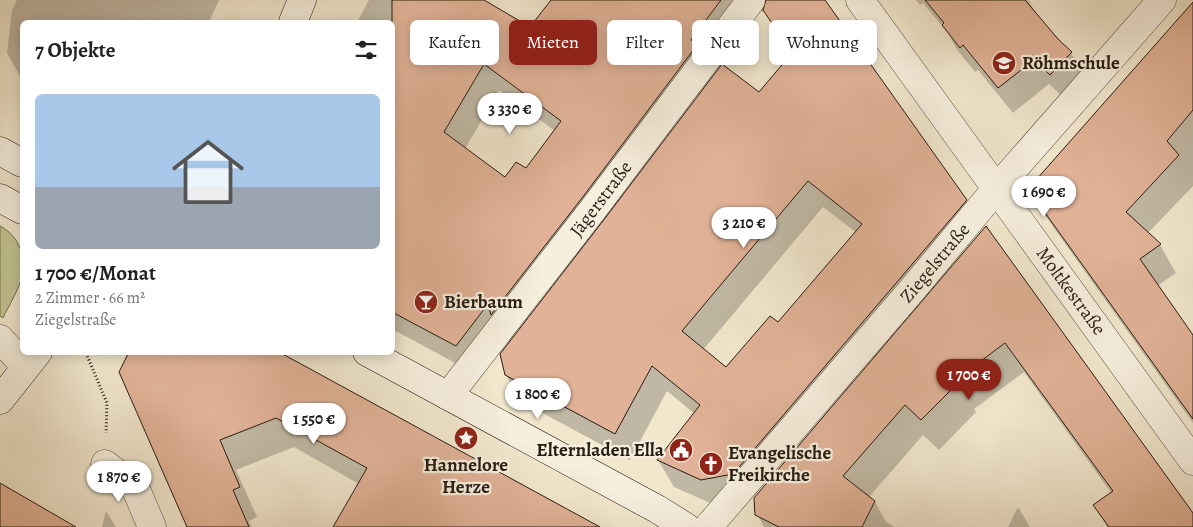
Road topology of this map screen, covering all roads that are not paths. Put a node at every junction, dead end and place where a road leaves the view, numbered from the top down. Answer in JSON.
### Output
{"nodes":[{"id":1,"x":302,"y":0,"type":"edge"},
{"id":2,"x":751,"y":0,"type":"edge"},
{"id":3,"x":860,"y":0,"type":"edge"},
{"id":4,"x":1162,"y":0,"type":"edge"},
{"id":5,"x":294,"y":20,"type":"edge"},
{"id":6,"x":0,"y":151,"type":"edge"},
{"id":7,"x":20,"y":162,"type":"edge"},
{"id":8,"x":997,"y":188,"type":"junction"},
{"id":9,"x":0,"y":198,"type":"edge"},
{"id":10,"x":20,"y":209,"type":"edge"},
{"id":11,"x":0,"y":339,"type":"edge"},
{"id":12,"x":20,"y":352,"type":"edge"},
{"id":13,"x":373,"y":355,"type":"edge"},
{"id":14,"x":32,"y":360,"type":"edge"},
{"id":15,"x":448,"y":396,"type":"junction"},
{"id":16,"x":0,"y":400,"type":"edge"},
{"id":17,"x":1193,"y":462,"type":"edge"},
{"id":18,"x":105,"y":464,"type":"road end"},
{"id":19,"x":152,"y":527,"type":"edge"},
{"id":20,"x":686,"y":527,"type":"edge"},
{"id":21,"x":708,"y":527,"type":"edge"}],
"edges":[{"from":1,"to":5,"type":"street"},
{"from":2,"to":15,"type":"street","name":"Jägerstraße"},
{"from":3,"to":8,"type":"street","name":"Moltkestraße"},
{"from":4,"to":8,"type":"street","name":"Ziegelstraße"},
{"from":6,"to":7,"type":"street"},
{"from":8,"to":17,"type":"street","name":"Moltkestraße"},
{"from":8,"to":21,"type":"street","name":"Ziegelstraße"},
{"from":9,"to":10,"type":"street"},
{"from":11,"to":12,"type":"street"},
{"from":13,"to":15,"type":"street"},
{"from":14,"to":16,"type":"street"},
{"from":15,"to":20,"type":"street"},
{"from":18,"to":19,"type":"street"}]}
